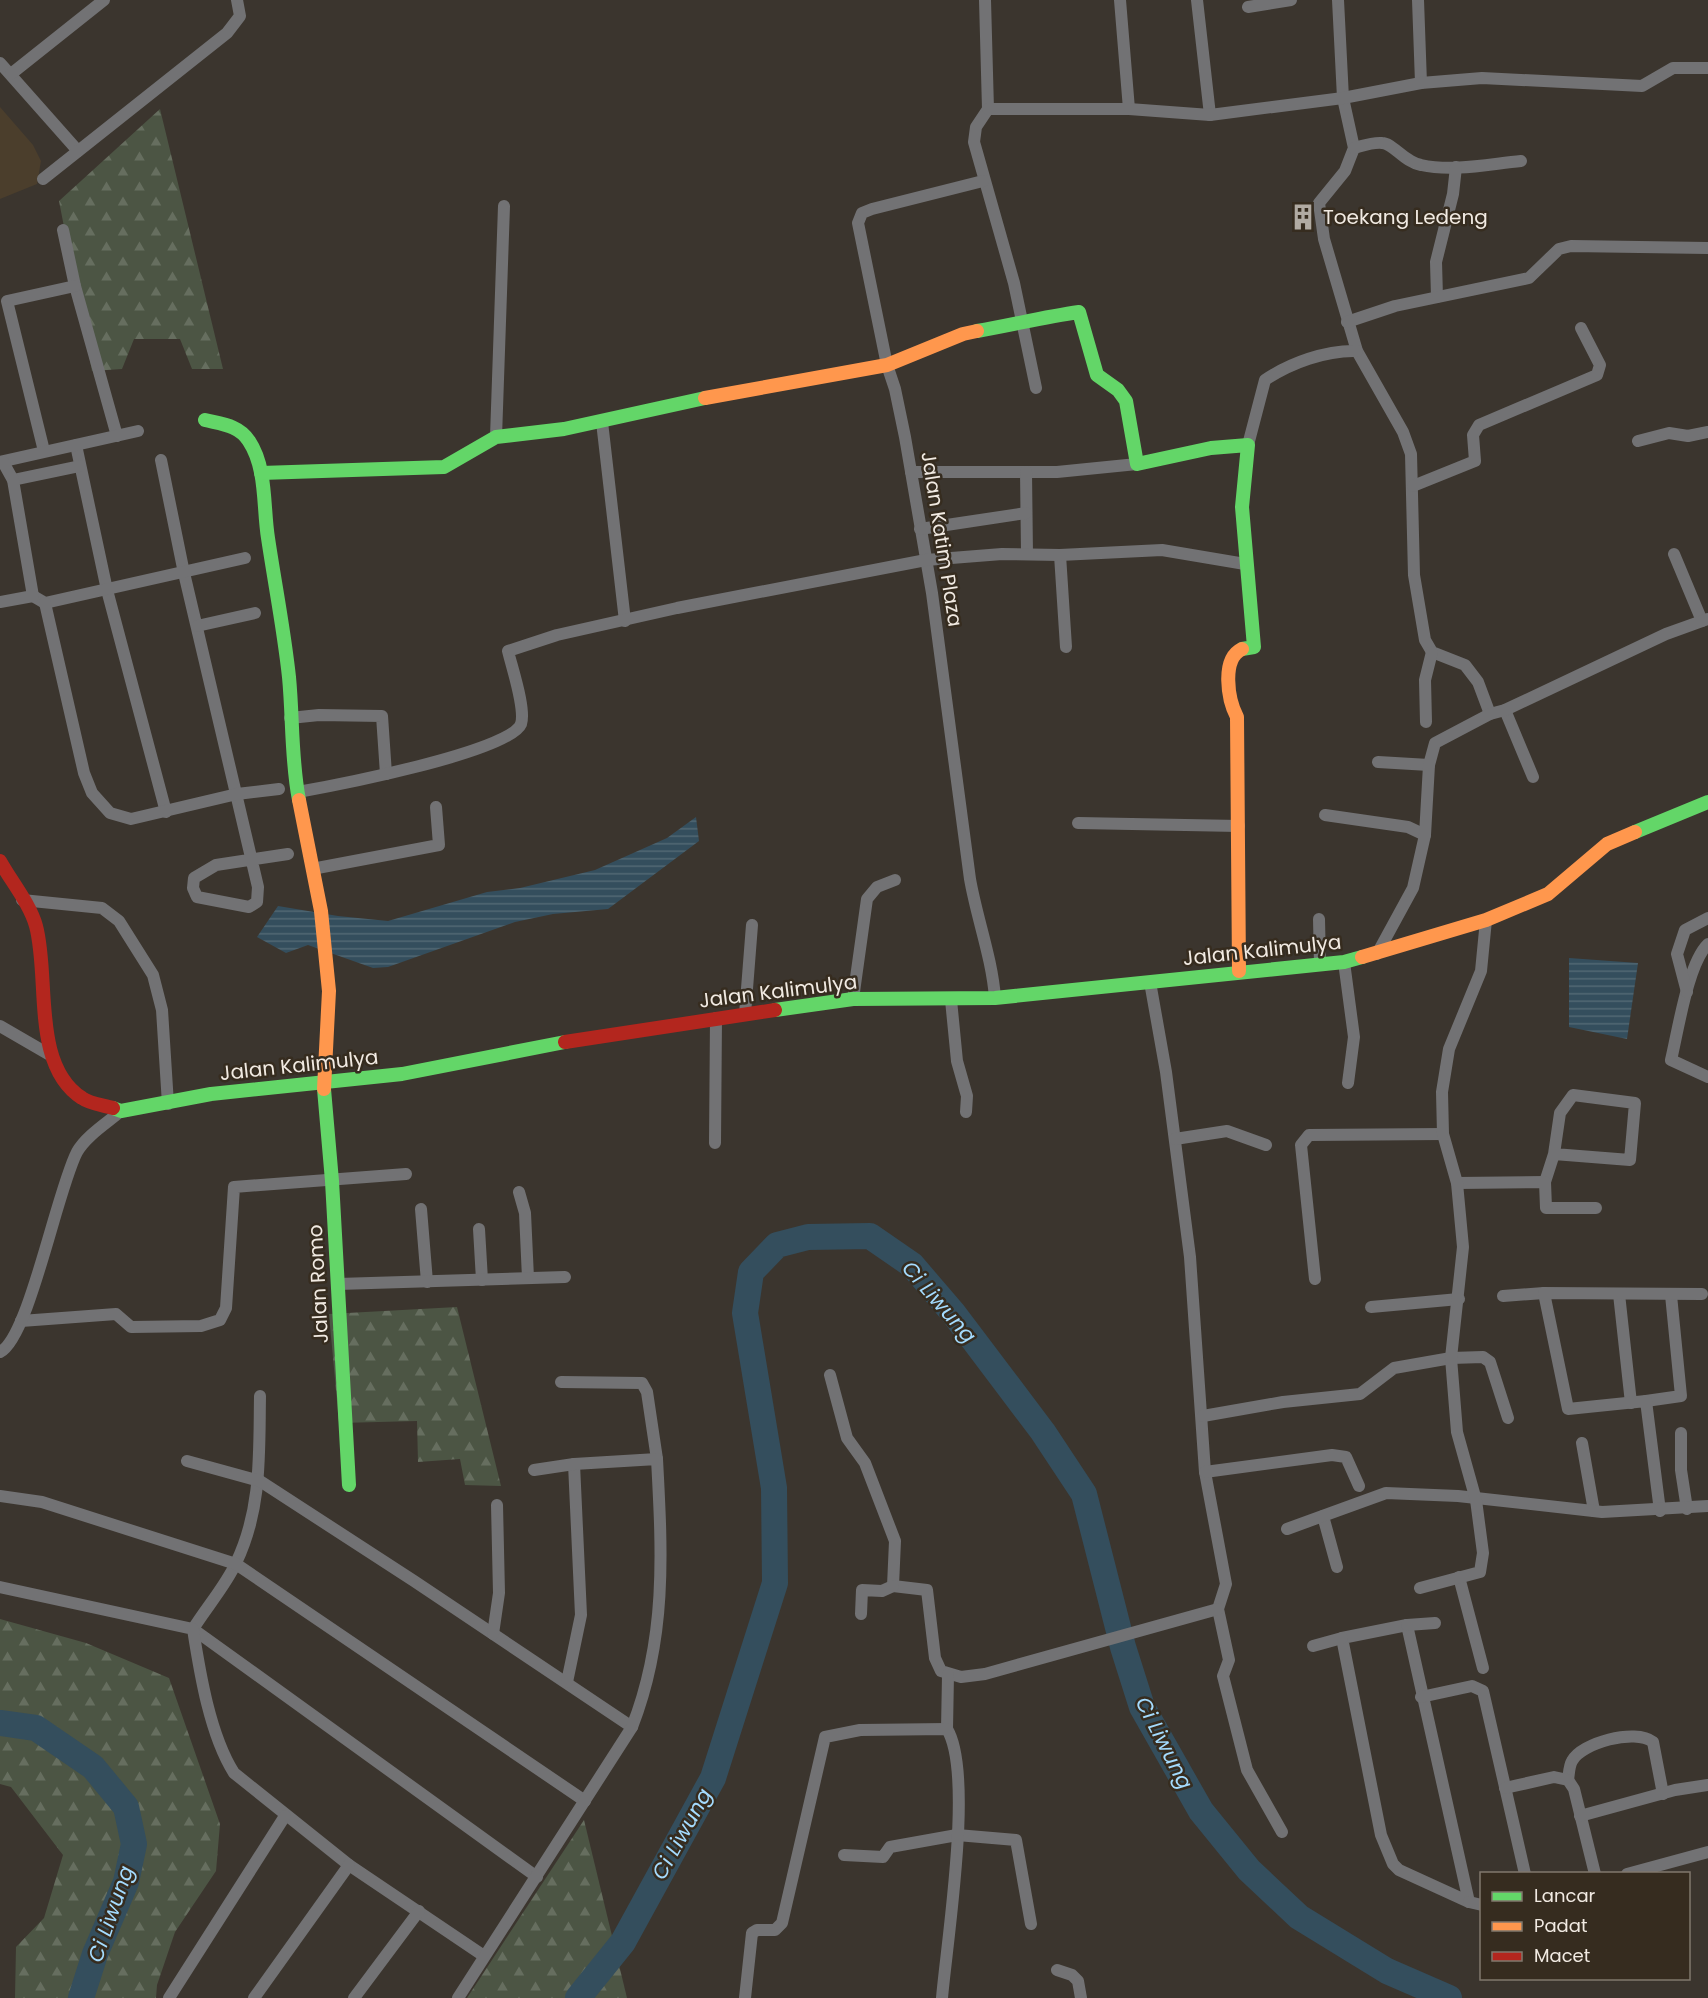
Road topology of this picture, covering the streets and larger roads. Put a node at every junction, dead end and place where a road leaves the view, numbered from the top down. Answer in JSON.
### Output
{"nodes":[{"id":1,"x":104,"y":0,"type":"edge"},
{"id":2,"x":237,"y":0,"type":"edge"},
{"id":3,"x":985,"y":0,"type":"edge"},
{"id":4,"x":1120,"y":0,"type":"edge"},
{"id":5,"x":1197,"y":0,"type":"edge"},
{"id":6,"x":1291,"y":0,"type":"edge"},
{"id":7,"x":1338,"y":0,"type":"edge"},
{"id":8,"x":1418,"y":0,"type":"edge"},
{"id":9,"x":1248,"y":7,"type":"dead end"},
{"id":10,"x":0,"y":63,"type":"edge"},
{"id":11,"x":1708,"y":68,"type":"edge"},
{"id":12,"x":11,"y":74,"type":"junction"},
{"id":13,"x":1421,"y":83,"type":"junction"},
{"id":14,"x":1343,"y":98,"type":"junction"},
{"id":15,"x":988,"y":109,"type":"junction"},
{"id":16,"x":1130,"y":109,"type":"junction"},
{"id":17,"x":1210,"y":115,"type":"junction"},
{"id":18,"x":1354,"y":148,"type":"junction"},
{"id":19,"x":78,"y":151,"type":"junction"},
{"id":20,"x":1521,"y":161,"type":"dead end"},
{"id":21,"x":1456,"y":167,"type":"junction"},
{"id":22,"x":43,"y":180,"type":"dead end"},
{"id":23,"x":983,"y":181,"type":"junction"},
{"id":24,"x":504,"y":206,"type":"dead end"},
{"id":25,"x":63,"y":230,"type":"dead end"},
{"id":26,"x":1708,"y":250,"type":"edge"},
{"id":27,"x":75,"y":286,"type":"junction"},
{"id":28,"x":1437,"y":297,"type":"junction"},
{"id":29,"x":4,"y":302,"type":"edge"},
{"id":30,"x":1347,"y":322,"type":"junction"},
{"id":31,"x":1024,"y":323,"type":"junction"},
{"id":32,"x":1581,"y":327,"type":"dead end"},
{"id":33,"x":1357,"y":351,"type":"junction"},
{"id":34,"x":886,"y":365,"type":"junction"},
{"id":35,"x":1036,"y":388,"type":"dead end"},
{"id":36,"x":206,"y":420,"type":"dead end"},
{"id":37,"x":602,"y":422,"type":"junction"},
{"id":38,"x":138,"y":431,"type":"dead end"},
{"id":39,"x":1708,"y":432,"type":"edge"},
{"id":40,"x":117,"y":436,"type":"junction"},
{"id":41,"x":496,"y":437,"type":"junction"},
{"id":42,"x":1638,"y":441,"type":"dead end"},
{"id":43,"x":76,"y":445,"type":"junction"},
{"id":44,"x":1248,"y":445,"type":"junction"},
{"id":45,"x":44,"y":451,"type":"junction"},
{"id":46,"x":161,"y":460,"type":"dead end"},
{"id":47,"x":2,"y":462,"type":"edge"},
{"id":48,"x":1137,"y":464,"type":"junction"},
{"id":49,"x":80,"y":466,"type":"junction"},
{"id":50,"x":911,"y":472,"type":"junction"},
{"id":51,"x":1026,"y":472,"type":"junction"},
{"id":52,"x":261,"y":473,"type":"junction"},
{"id":53,"x":13,"y":480,"type":"junction"},
{"id":54,"x":1413,"y":486,"type":"junction"},
{"id":55,"x":1026,"y":513,"type":"junction"},
{"id":56,"x":920,"y":529,"type":"junction"},
{"id":57,"x":1027,"y":554,"type":"junction"},
{"id":58,"x":1674,"y":554,"type":"dead end"},
{"id":59,"x":1060,"y":555,"type":"junction"},
{"id":60,"x":245,"y":558,"type":"dead end"},
{"id":61,"x":926,"y":560,"type":"junction"},
{"id":62,"x":1245,"y":564,"type":"junction"},
{"id":63,"x":184,"y":573,"type":"junction"},
{"id":64,"x":107,"y":590,"type":"junction"},
{"id":65,"x":33,"y":596,"type":"junction"},
{"id":66,"x":0,"y":602,"type":"edge"},
{"id":67,"x":45,"y":603,"type":"junction"},
{"id":68,"x":255,"y":614,"type":"dead end"},
{"id":69,"x":1705,"y":620,"type":"edge"},
{"id":70,"x":625,"y":621,"type":"junction"},
{"id":71,"x":197,"y":626,"type":"junction"},
{"id":72,"x":1066,"y":647,"type":"dead end"},
{"id":73,"x":1432,"y":652,"type":"junction"},
{"id":74,"x":1505,"y":710,"type":"junction"},
{"id":75,"x":1490,"y":714,"type":"junction"},
{"id":76,"x":290,"y":718,"type":"junction"},
{"id":77,"x":1426,"y":722,"type":"dead end"},
{"id":78,"x":1378,"y":762,"type":"dead end"},
{"id":79,"x":1429,"y":765,"type":"junction"},
{"id":80,"x":386,"y":774,"type":"junction"},
{"id":81,"x":1533,"y":777,"type":"dead end"},
{"id":82,"x":279,"y":789,"type":"dead end"},
{"id":83,"x":298,"y":792,"type":"junction"},
{"id":84,"x":237,"y":794,"type":"junction"},
{"id":85,"x":1708,"y":802,"type":"edge"},
{"id":86,"x":436,"y":807,"type":"dead end"},
{"id":87,"x":166,"y":812,"type":"junction"},
{"id":88,"x":1325,"y":815,"type":"dead end"},
{"id":89,"x":1078,"y":823,"type":"dead end"},
{"id":90,"x":1239,"y":826,"type":"junction"},
{"id":91,"x":1425,"y":835,"type":"junction"},
{"id":92,"x":288,"y":854,"type":"dead end"},
{"id":93,"x":0,"y":861,"type":"edge"},
{"id":94,"x":252,"y":861,"type":"junction"},
{"id":95,"x":312,"y":869,"type":"junction"},
{"id":96,"x":895,"y":880,"type":"dead end"},
{"id":97,"x":22,"y":900,"type":"junction"},
{"id":98,"x":1708,"y":918,"type":"edge"},
{"id":99,"x":1319,"y":919,"type":"dead end"},
{"id":100,"x":1486,"y":920,"type":"junction"},
{"id":101,"x":752,"y":925,"type":"dead end"},
{"id":102,"x":1708,"y":944,"type":"edge"},
{"id":103,"x":1377,"y":954,"type":"junction"},
{"id":104,"x":1344,"y":962,"type":"junction"},
{"id":105,"x":1320,"y":965,"type":"junction"},
{"id":106,"x":1239,"y":970,"type":"junction"},
{"id":107,"x":1150,"y":982,"type":"junction"},
{"id":108,"x":1687,"y":993,"type":"junction"},
{"id":109,"x":995,"y":998,"type":"junction"},
{"id":110,"x":853,"y":999,"type":"junction"},
{"id":111,"x":951,"y":1000,"type":"junction"},
{"id":112,"x":745,"y":1014,"type":"junction"},
{"id":113,"x":716,"y":1018,"type":"junction"},
{"id":114,"x":0,"y":1026,"type":"edge"},
{"id":115,"x":50,"y":1054,"type":"junction"},
{"id":116,"x":1708,"y":1077,"type":"edge"},
{"id":117,"x":323,"y":1082,"type":"junction"},
{"id":118,"x":1348,"y":1083,"type":"dead end"},
{"id":119,"x":168,"y":1104,"type":"junction"},
{"id":120,"x":121,"y":1111,"type":"junction"},
{"id":121,"x":966,"y":1112,"type":"dead end"},
{"id":122,"x":1443,"y":1134,"type":"junction"},
{"id":123,"x":1175,"y":1139,"type":"junction"},
{"id":124,"x":715,"y":1143,"type":"dead end"},
{"id":125,"x":1266,"y":1145,"type":"dead end"},
{"id":126,"x":1554,"y":1154,"type":"junction"},
{"id":127,"x":406,"y":1174,"type":"dead end"},
{"id":128,"x":332,"y":1181,"type":"junction"},
{"id":129,"x":1545,"y":1182,"type":"junction"},
{"id":130,"x":1457,"y":1183,"type":"junction"},
{"id":131,"x":519,"y":1192,"type":"dead end"},
{"id":132,"x":1596,"y":1208,"type":"dead end"},
{"id":133,"x":421,"y":1209,"type":"dead end"},
{"id":134,"x":479,"y":1229,"type":"dead end"},
{"id":135,"x":565,"y":1277,"type":"dead end"},
{"id":136,"x":528,"y":1278,"type":"junction"},
{"id":137,"x":1315,"y":1279,"type":"dead end"},
{"id":138,"x":482,"y":1280,"type":"junction"},
{"id":139,"x":427,"y":1282,"type":"junction"},
{"id":140,"x":338,"y":1284,"type":"junction"},
{"id":141,"x":1544,"y":1293,"type":"junction"},
{"id":142,"x":1619,"y":1294,"type":"junction"},
{"id":143,"x":1702,"y":1294,"type":"dead end"},
{"id":144,"x":1671,"y":1295,"type":"junction"},
{"id":145,"x":1503,"y":1296,"type":"dead end"},
{"id":146,"x":1459,"y":1299,"type":"junction"},
{"id":147,"x":1371,"y":1306,"type":"dead end"},
{"id":148,"x":21,"y":1321,"type":"junction"},
{"id":149,"x":0,"y":1352,"type":"edge"},
{"id":150,"x":1451,"y":1358,"type":"junction"},
{"id":151,"x":830,"y":1375,"type":"dead end"},
{"id":152,"x":561,"y":1382,"type":"dead end"},
{"id":153,"x":260,"y":1396,"type":"dead end"},
{"id":154,"x":1646,"y":1401,"type":"junction"},
{"id":155,"x":1631,"y":1403,"type":"junction"},
{"id":156,"x":1203,"y":1416,"type":"junction"},
{"id":157,"x":1508,"y":1418,"type":"dead end"},
{"id":158,"x":1681,"y":1433,"type":"dead end"},
{"id":159,"x":1582,"y":1443,"type":"dead end"},
{"id":160,"x":657,"y":1459,"type":"junction"},
{"id":161,"x":187,"y":1461,"type":"dead end"},
{"id":162,"x":574,"y":1464,"type":"junction"},
{"id":163,"x":534,"y":1470,"type":"dead end"},
{"id":164,"x":1205,"y":1472,"type":"junction"},
{"id":165,"x":260,"y":1481,"type":"junction"},
{"id":166,"x":349,"y":1485,"type":"dead end"},
{"id":167,"x":1359,"y":1486,"type":"dead end"},
{"id":168,"x":0,"y":1496,"type":"edge"},
{"id":169,"x":1476,"y":1500,"type":"junction"},
{"id":170,"x":496,"y":1505,"type":"dead end"},
{"id":171,"x":1708,"y":1506,"type":"edge"},
{"id":172,"x":1687,"y":1509,"type":"junction"},
{"id":173,"x":1594,"y":1511,"type":"junction"},
{"id":174,"x":1660,"y":1511,"type":"junction"},
{"id":175,"x":1323,"y":1516,"type":"junction"},
{"id":176,"x":1287,"y":1529,"type":"dead end"},
{"id":177,"x":236,"y":1564,"type":"junction"},
{"id":178,"x":1337,"y":1567,"type":"dead end"},
{"id":179,"x":1459,"y":1577,"type":"junction"},
{"id":180,"x":893,"y":1586,"type":"junction"},
{"id":181,"x":0,"y":1587,"type":"edge"},
{"id":182,"x":1420,"y":1587,"type":"dead end"},
{"id":183,"x":1218,"y":1609,"type":"junction"},
{"id":184,"x":861,"y":1614,"type":"dead end"},
{"id":185,"x":1435,"y":1623,"type":"dead end"},
{"id":186,"x":1407,"y":1625,"type":"junction"},
{"id":187,"x":193,"y":1629,"type":"junction"},
{"id":188,"x":493,"y":1634,"type":"junction"},
{"id":189,"x":1342,"y":1638,"type":"junction"},
{"id":190,"x":1312,"y":1646,"type":"dead end"},
{"id":191,"x":1483,"y":1668,"type":"dead end"},
{"id":192,"x":948,"y":1676,"type":"junction"},
{"id":193,"x":567,"y":1682,"type":"junction"},
{"id":194,"x":1421,"y":1697,"type":"junction"},
{"id":195,"x":632,"y":1727,"type":"junction"},
{"id":196,"x":946,"y":1729,"type":"junction"},
{"id":197,"x":1568,"y":1780,"type":"junction"},
{"id":198,"x":1708,"y":1785,"type":"edge"},
{"id":199,"x":1505,"y":1788,"type":"junction"},
{"id":200,"x":1663,"y":1794,"type":"junction"},
{"id":201,"x":585,"y":1801,"type":"junction"},
{"id":202,"x":285,"y":1816,"type":"junction"},
{"id":203,"x":1580,"y":1816,"type":"junction"},
{"id":204,"x":1281,"y":1832,"type":"dead end"},
{"id":205,"x":957,"y":1835,"type":"junction"},
{"id":206,"x":1708,"y":1852,"type":"edge"},
{"id":207,"x":844,"y":1855,"type":"dead end"},
{"id":208,"x":349,"y":1865,"type":"junction"},
{"id":209,"x":1525,"y":1872,"type":"edge"},
{"id":210,"x":1594,"y":1872,"type":"edge"},
{"id":211,"x":1634,"y":1872,"type":"edge"},
{"id":212,"x":537,"y":1876,"type":"junction"},
{"id":213,"x":1475,"y":1903,"type":"edge"},
{"id":214,"x":419,"y":1911,"type":"junction"},
{"id":215,"x":1031,"y":1924,"type":"dead end"},
{"id":216,"x":484,"y":1956,"type":"junction"},
{"id":217,"x":1057,"y":1970,"type":"dead end"},
{"id":218,"x":170,"y":1998,"type":"edge"},
{"id":219,"x":254,"y":1998,"type":"edge"},
{"id":220,"x":354,"y":1998,"type":"edge"},
{"id":221,"x":458,"y":1998,"type":"edge"},
{"id":222,"x":745,"y":1998,"type":"edge"},
{"id":223,"x":942,"y":1998,"type":"edge"},
{"id":224,"x":1081,"y":1998,"type":"edge"}],
"edges":[{"from":1,"to":12,"type":"street"},
{"from":2,"to":19,"type":"street"},
{"from":3,"to":15,"type":"street"},
{"from":4,"to":16,"type":"street"},
{"from":5,"to":17,"type":"street"},
{"from":6,"to":9,"type":"street"},
{"from":7,"to":14,"type":"street"},
{"from":8,"to":13,"type":"street"},
{"from":10,"to":12,"type":"street"},
{"from":11,"to":13,"type":"street"},
{"from":12,"to":19,"type":"street"},
{"from":13,"to":14,"type":"street"},
{"from":14,"to":17,"type":"street"},
{"from":14,"to":18,"type":"street"},
{"from":15,"to":16,"type":"street"},
{"from":15,"to":23,"type":"street"},
{"from":16,"to":17,"type":"street"},
{"from":18,"to":21,"type":"street"},
{"from":18,"to":30,"type":"street"},
{"from":19,"to":22,"type":"street"},
{"from":20,"to":21,"type":"street"},
{"from":21,"to":28,"type":"street"},
{"from":23,"to":31,"type":"street"},
{"from":23,"to":34,"type":"street","name":"Jalan Katim Plaza"},
{"from":24,"to":41,"type":"street"},
{"from":25,"to":27,"type":"street"},
{"from":26,"to":28,"type":"street"},
{"from":27,"to":29,"type":"street"},
{"from":27,"to":40,"type":"street"},
{"from":28,"to":30,"type":"street"},
{"from":29,"to":45,"type":"street"},
{"from":30,"to":33,"type":"street"},
{"from":31,"to":34,"type":"street"},
{"from":31,"to":35,"type":"street"},
{"from":31,"to":48,"type":"street"},
{"from":32,"to":54,"type":"street"},
{"from":33,"to":44,"type":"street"},
{"from":33,"to":54,"type":"street"},
{"from":34,"to":37,"type":"street"},
{"from":34,"to":50,"type":"street","name":"Jalan Katim Plaza"},
{"from":36,"to":52,"type":"street","name":"Jalan Romo"},
{"from":37,"to":41,"type":"street"},
{"from":37,"to":70,"type":"street"},
{"from":38,"to":40,"type":"street"},
{"from":39,"to":42,"type":"street"},
{"from":40,"to":43,"type":"street"},
{"from":41,"to":52,"type":"street"},
{"from":43,"to":45,"type":"street"},
{"from":43,"to":49,"type":"street"},
{"from":44,"to":48,"type":"street"},
{"from":44,"to":62,"type":"street"},
{"from":45,"to":47,"type":"street"},
{"from":46,"to":63,"type":"street"},
{"from":47,"to":53,"type":"street"},
{"from":48,"to":51,"type":"street"},
{"from":49,"to":53,"type":"street"},
{"from":49,"to":64,"type":"street"},
{"from":50,"to":51,"type":"street"},
{"from":50,"to":56,"type":"street","name":"Jalan Katim Plaza"},
{"from":51,"to":55,"type":"street"},
{"from":52,"to":76,"type":"street","name":"Jalan Romo"},
{"from":53,"to":65,"type":"street"},
{"from":54,"to":73,"type":"street"},
{"from":55,"to":56,"type":"street"},
{"from":55,"to":57,"type":"street"},
{"from":56,"to":61,"type":"street","name":"Jalan Katim Plaza"},
{"from":57,"to":59,"type":"street"},
{"from":57,"to":61,"type":"street"},
{"from":58,"to":69,"type":"street"},
{"from":59,"to":62,"type":"street"},
{"from":59,"to":72,"type":"street"},
{"from":60,"to":63,"type":"street"},
{"from":61,"to":70,"type":"street"},
{"from":61,"to":109,"type":"street","name":"Jalan Katim Plaza"},
{"from":62,"to":90,"type":"street"},
{"from":63,"to":64,"type":"street"},
{"from":63,"to":71,"type":"street"},
{"from":64,"to":67,"type":"street"},
{"from":64,"to":87,"type":"street"},
{"from":65,"to":66,"type":"street"},
{"from":65,"to":67,"type":"street"},
{"from":67,"to":87,"type":"street"},
{"from":68,"to":71,"type":"street"},
{"from":69,"to":74,"type":"street"},
{"from":70,"to":80,"type":"street"},
{"from":71,"to":84,"type":"street"},
{"from":73,"to":75,"type":"street"},
{"from":73,"to":77,"type":"street"},
{"from":74,"to":75,"type":"street"},
{"from":74,"to":81,"type":"street"},
{"from":75,"to":79,"type":"street"},
{"from":76,"to":80,"type":"street"},
{"from":76,"to":83,"type":"street","name":"Jalan Romo"},
{"from":78,"to":79,"type":"street"},
{"from":79,"to":91,"type":"street"},
{"from":80,"to":83,"type":"street"},
{"from":82,"to":84,"type":"street"},
{"from":83,"to":95,"type":"street","name":"Jalan Romo"},
{"from":84,"to":87,"type":"street"},
{"from":84,"to":94,"type":"street"},
{"from":85,"to":100,"type":"street","name":"Jalan Kalimulya"},
{"from":86,"to":95,"type":"street"},
{"from":88,"to":91,"type":"street"},
{"from":89,"to":90,"type":"street"},
{"from":90,"to":106,"type":"street"},
{"from":91,"to":103,"type":"street"},
{"from":92,"to":94,"type":"street"},
{"from":93,"to":97,"type":"street","name":"Jalan Kalimulya"},
{"from":94,"to":94,"type":"street"},
{"from":95,"to":117,"type":"street","name":"Jalan Romo"},
{"from":96,"to":110,"type":"street"},
{"from":97,"to":115,"type":"street","name":"Jalan Kalimulya"},
{"from":97,"to":119,"type":"street"},
{"from":98,"to":108,"type":"street"},
{"from":99,"to":105,"type":"street"},
{"from":100,"to":103,"type":"street","name":"Jalan Kalimulya"},
{"from":100,"to":122,"type":"street"},
{"from":101,"to":112,"type":"street"},
{"from":102,"to":108,"type":"street"},
{"from":103,"to":104,"type":"street","name":"Jalan Kalimulya"},
{"from":104,"to":105,"type":"street","name":"Jalan Kalimulya"},
{"from":104,"to":118,"type":"street"},
{"from":105,"to":106,"type":"street","name":"Jalan Kalimulya"},
{"from":106,"to":107,"type":"street","name":"Jalan Kalimulya"},
{"from":107,"to":109,"type":"street","name":"Jalan Kalimulya"},
{"from":107,"to":123,"type":"street"},
{"from":108,"to":116,"type":"street"},
{"from":109,"to":111,"type":"street","name":"Jalan Kalimulya"},
{"from":110,"to":111,"type":"street","name":"Jalan Kalimulya"},
{"from":110,"to":112,"type":"street","name":"Jalan Kalimulya"},
{"from":111,"to":121,"type":"street"},
{"from":112,"to":113,"type":"street","name":"Jalan Kalimulya"},
{"from":113,"to":117,"type":"street","name":"Jalan Kalimulya"},
{"from":113,"to":124,"type":"street"},
{"from":114,"to":115,"type":"street"},
{"from":115,"to":120,"type":"street","name":"Jalan Kalimulya"},
{"from":117,"to":119,"type":"street","name":"Jalan Kalimulya"},
{"from":117,"to":128,"type":"street","name":"Jalan Romo"},
{"from":119,"to":120,"type":"street","name":"Jalan Kalimulya"},
{"from":120,"to":148,"type":"street"},
{"from":122,"to":130,"type":"street"},
{"from":122,"to":137,"type":"street"},
{"from":123,"to":125,"type":"street"},
{"from":123,"to":156,"type":"street"},
{"from":126,"to":126,"type":"street"},
{"from":126,"to":129,"type":"street"},
{"from":127,"to":128,"type":"street"},
{"from":128,"to":140,"type":"street","name":"Jalan Romo"},
{"from":128,"to":148,"type":"street"},
{"from":129,"to":130,"type":"street"},
{"from":129,"to":132,"type":"street"},
{"from":130,"to":146,"type":"street"},
{"from":131,"to":136,"type":"street"},
{"from":133,"to":139,"type":"street"},
{"from":134,"to":138,"type":"street"},
{"from":135,"to":136,"type":"street"},
{"from":136,"to":138,"type":"street"},
{"from":138,"to":139,"type":"street"},
{"from":139,"to":140,"type":"street"},
{"from":140,"to":166,"type":"street","name":"Jalan Romo"},
{"from":141,"to":142,"type":"street"},
{"from":141,"to":145,"type":"street"},
{"from":141,"to":155,"type":"street"},
{"from":142,"to":144,"type":"street"},
{"from":142,"to":155,"type":"street"},
{"from":143,"to":144,"type":"street"},
{"from":144,"to":154,"type":"street"},
{"from":146,"to":147,"type":"street"},
{"from":146,"to":150,"type":"street"},
{"from":148,"to":149,"type":"street"},
{"from":150,"to":156,"type":"street"},
{"from":150,"to":157,"type":"street"},
{"from":150,"to":169,"type":"street"},
{"from":151,"to":180,"type":"street"},
{"from":152,"to":160,"type":"street"},
{"from":153,"to":165,"type":"street"},
{"from":154,"to":155,"type":"street"},
{"from":154,"to":174,"type":"street"},
{"from":156,"to":164,"type":"street"},
{"from":158,"to":172,"type":"street"},
{"from":159,"to":173,"type":"street"},
{"from":160,"to":162,"type":"street"},
{"from":160,"to":195,"type":"street"},
{"from":161,"to":165,"type":"street"},
{"from":162,"to":163,"type":"street"},
{"from":162,"to":193,"type":"street"},
{"from":164,"to":167,"type":"street"},
{"from":164,"to":183,"type":"street"},
{"from":165,"to":177,"type":"street"},
{"from":165,"to":188,"type":"street"},
{"from":168,"to":177,"type":"street"},
{"from":169,"to":173,"type":"street"},
{"from":169,"to":175,"type":"street"},
{"from":169,"to":179,"type":"street"},
{"from":170,"to":188,"type":"street"},
{"from":171,"to":172,"type":"street"},
{"from":172,"to":174,"type":"street"},
{"from":173,"to":174,"type":"street"},
{"from":175,"to":176,"type":"street"},
{"from":175,"to":178,"type":"street"},
{"from":177,"to":187,"type":"street"},
{"from":177,"to":201,"type":"street"},
{"from":179,"to":182,"type":"street"},
{"from":179,"to":191,"type":"street"},
{"from":180,"to":184,"type":"street"},
{"from":180,"to":192,"type":"street"},
{"from":181,"to":187,"type":"street"},
{"from":183,"to":192,"type":"street"},
{"from":183,"to":204,"type":"street"},
{"from":185,"to":186,"type":"street"},
{"from":186,"to":189,"type":"street"},
{"from":186,"to":194,"type":"street"},
{"from":187,"to":202,"type":"street"},
{"from":187,"to":212,"type":"street"},
{"from":188,"to":193,"type":"street"},
{"from":189,"to":190,"type":"street"},
{"from":189,"to":213,"type":"street"},
{"from":192,"to":196,"type":"street"},
{"from":193,"to":195,"type":"street"},
{"from":194,"to":199,"type":"street"},
{"from":194,"to":213,"type":"street"},
{"from":195,"to":201,"type":"street"},
{"from":196,"to":205,"type":"street"},
{"from":196,"to":222,"type":"street"},
{"from":197,"to":199,"type":"street"},
{"from":197,"to":200,"type":"street"},
{"from":197,"to":203,"type":"street"},
{"from":198,"to":200,"type":"street"},
{"from":199,"to":209,"type":"street"},
{"from":200,"to":203,"type":"street"},
{"from":201,"to":212,"type":"street"},
{"from":202,"to":208,"type":"street"},
{"from":202,"to":218,"type":"street"},
{"from":203,"to":210,"type":"street"},
{"from":205,"to":207,"type":"street"},
{"from":205,"to":215,"type":"street"},
{"from":205,"to":223,"type":"street"},
{"from":206,"to":211,"type":"street"},
{"from":208,"to":214,"type":"street"},
{"from":208,"to":219,"type":"street"},
{"from":212,"to":216,"type":"street"},
{"from":214,"to":216,"type":"street"},
{"from":214,"to":220,"type":"street"},
{"from":216,"to":221,"type":"street"},
{"from":217,"to":224,"type":"street"}]}
